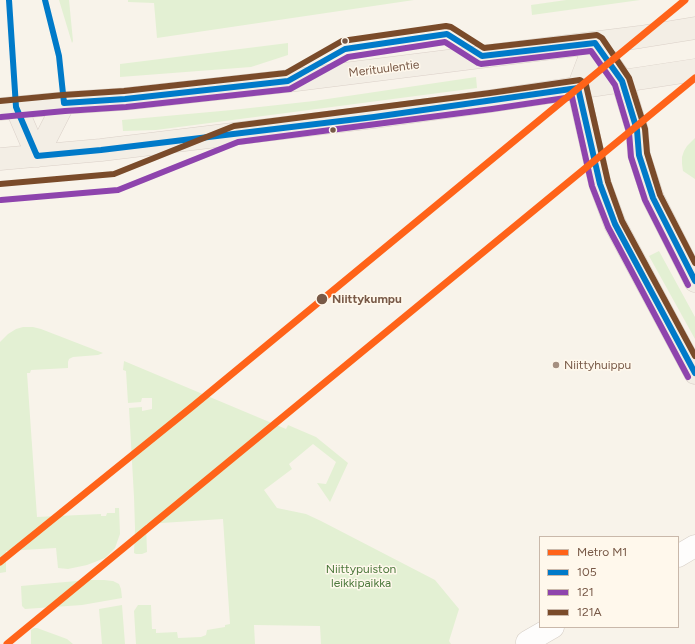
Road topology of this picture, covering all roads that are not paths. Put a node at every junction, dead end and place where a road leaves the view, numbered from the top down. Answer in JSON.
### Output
{"nodes":[{"id":1,"x":695,"y":28,"type":"edge"},
{"id":2,"x":595,"y":42,"type":"junction"},
{"id":3,"x":695,"y":70,"type":"edge"},
{"id":4,"x":622,"y":81,"type":"junction"},
{"id":5,"x":578,"y":88,"type":"junction"},
{"id":6,"x":64,"y":103,"type":"junction"},
{"id":7,"x":8,"y":108,"type":"edge"},
{"id":8,"x":37,"y":156,"type":"junction"},
{"id":9,"x":0,"y":159,"type":"edge"},
{"id":10,"x":695,"y":281,"type":"edge"},
{"id":11,"x":695,"y":373,"type":"edge"},
{"id":12,"x":695,"y":546,"type":"edge"},
{"id":13,"x":679,"y":555,"type":"edge"},
{"id":14,"x":551,"y":628,"type":"edge"},
{"id":15,"x":528,"y":644,"type":"edge"}],
"edges":[{"from":1,"to":2,"type":"main road","name":"Merituulentie"},
{"from":2,"to":4,"type":"main road"},
{"from":2,"to":5,"type":"main road"},
{"from":2,"to":6,"type":"main road","name":"Merituulentie"},
{"from":3,"to":4,"type":"main road"},
{"from":4,"to":5,"type":"main road"},
{"from":4,"to":10,"type":"main road"},
{"from":5,"to":8,"type":"main road"},
{"from":5,"to":11,"type":"main road"},
{"from":6,"to":7,"type":"main road","name":"Merituulentie"},
{"from":6,"to":8,"type":"main road"},
{"from":7,"to":8,"type":"main road"},
{"from":8,"to":9,"type":"main road"},
{"from":12,"to":13,"type":"street"},
{"from":14,"to":15,"type":"street"}]}
